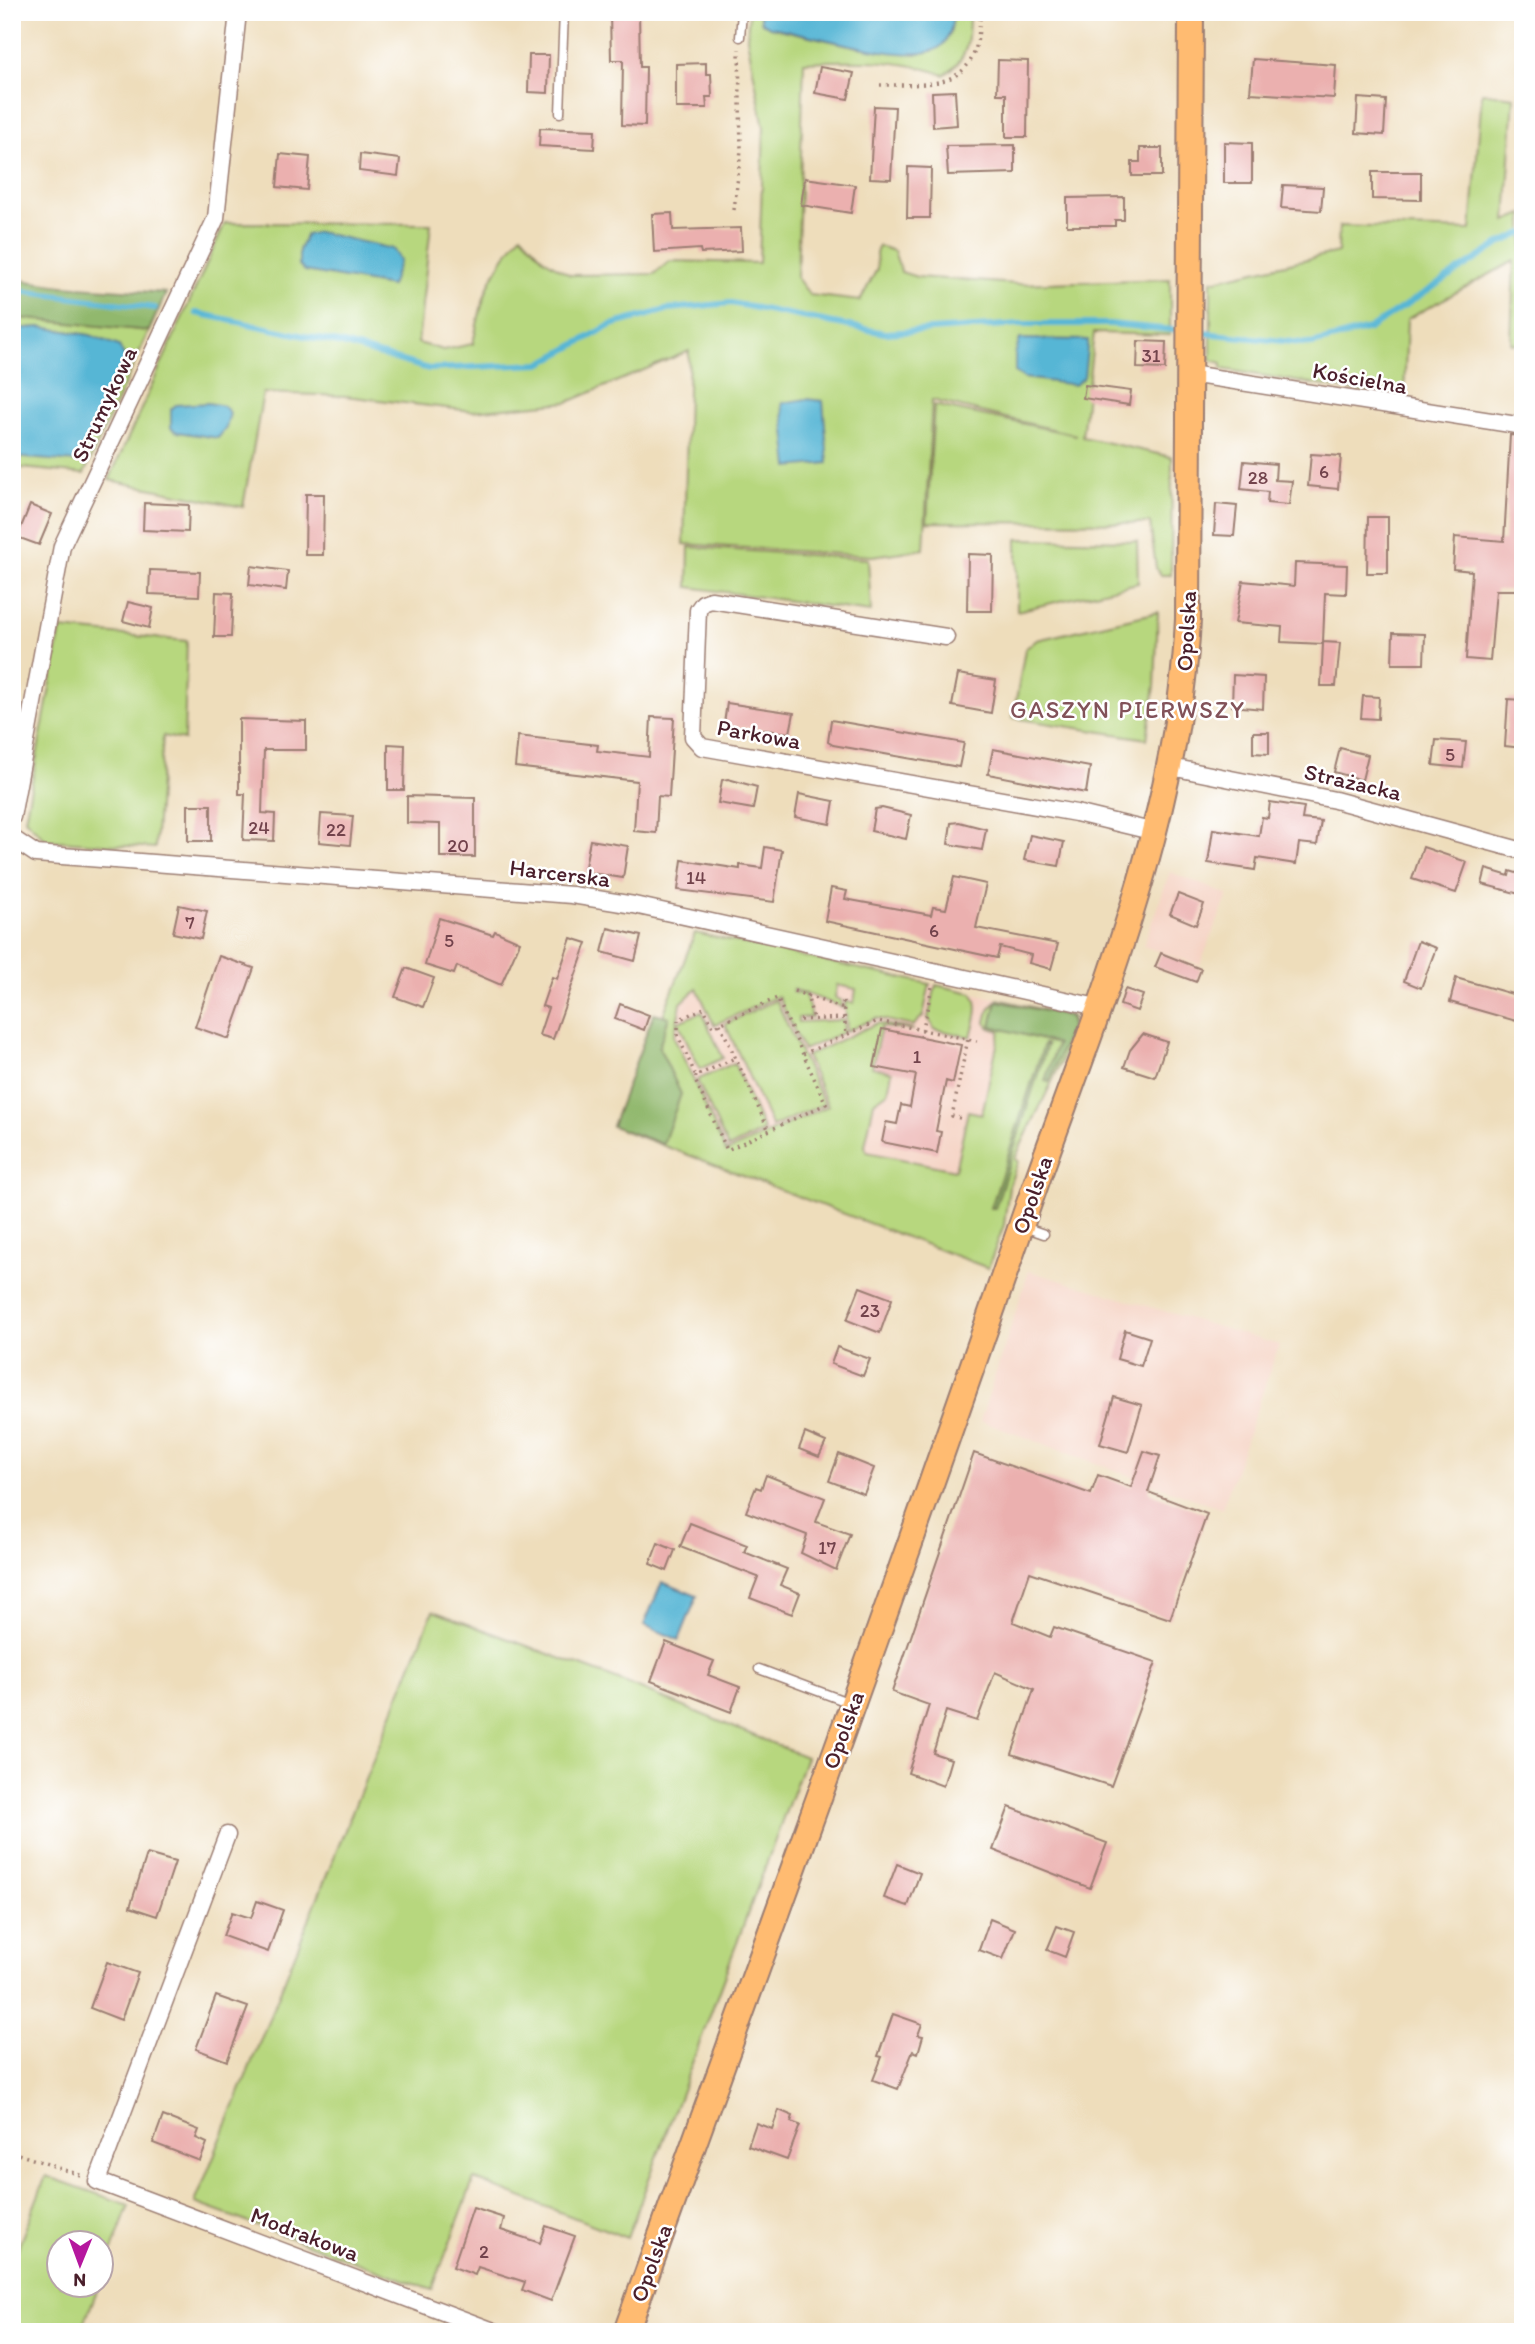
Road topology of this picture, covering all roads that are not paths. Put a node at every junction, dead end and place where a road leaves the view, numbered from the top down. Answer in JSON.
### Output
{"nodes":[{"id":1,"x":238,"y":12,"type":"edge"},
{"id":2,"x":564,"y":12,"type":"edge"},
{"id":3,"x":742,"y":12,"type":"edge"},
{"id":4,"x":1191,"y":12,"type":"edge"},
{"id":5,"x":740,"y":37,"type":"road end"},
{"id":6,"x":560,"y":113,"type":"dead end"},
{"id":7,"x":1190,"y":374,"type":"junction"},
{"id":8,"x":1523,"y":426,"type":"edge"},
{"id":9,"x":946,"y":637,"type":"dead end"},
{"id":10,"x":1171,"y":767,"type":"junction"},
{"id":11,"x":12,"y":817,"type":"edge"},
{"id":12,"x":1156,"y":832,"type":"junction"},
{"id":13,"x":16,"y":847,"type":"edge"},
{"id":14,"x":1523,"y":851,"type":"edge"},
{"id":15,"x":1097,"y":1007,"type":"junction"},
{"id":16,"x":759,"y":1669,"type":"dead end"},
{"id":17,"x":853,"y":1704,"type":"junction"},
{"id":18,"x":227,"y":1835,"type":"dead end"},
{"id":19,"x":496,"y":2332,"type":"edge"},
{"id":20,"x":626,"y":2332,"type":"edge"}],
"edges":[{"from":1,"to":11,"type":"street","name":"Strumykowa"},
{"from":2,"to":6,"type":"lane"},
{"from":3,"to":5,"type":"lane"},
{"from":4,"to":7,"type":"main road","name":"Opolska"},
{"from":7,"to":8,"type":"street","name":"Kościelna"},
{"from":7,"to":10,"type":"main road","name":"Opolska"},
{"from":9,"to":12,"type":"street","name":"Parkowa"},
{"from":10,"to":12,"type":"main road","name":"Opolska"},
{"from":10,"to":14,"type":"street","name":"Strażacka"},
{"from":12,"to":15,"type":"main road","name":"Opolska"},
{"from":13,"to":15,"type":"street","name":"Harcerska"},
{"from":15,"to":17,"type":"main road","name":"Opolska"},
{"from":16,"to":17,"type":"lane"},
{"from":17,"to":20,"type":"main road","name":"Opolska"},
{"from":18,"to":19,"type":"street","name":"Modrakowa"}]}
